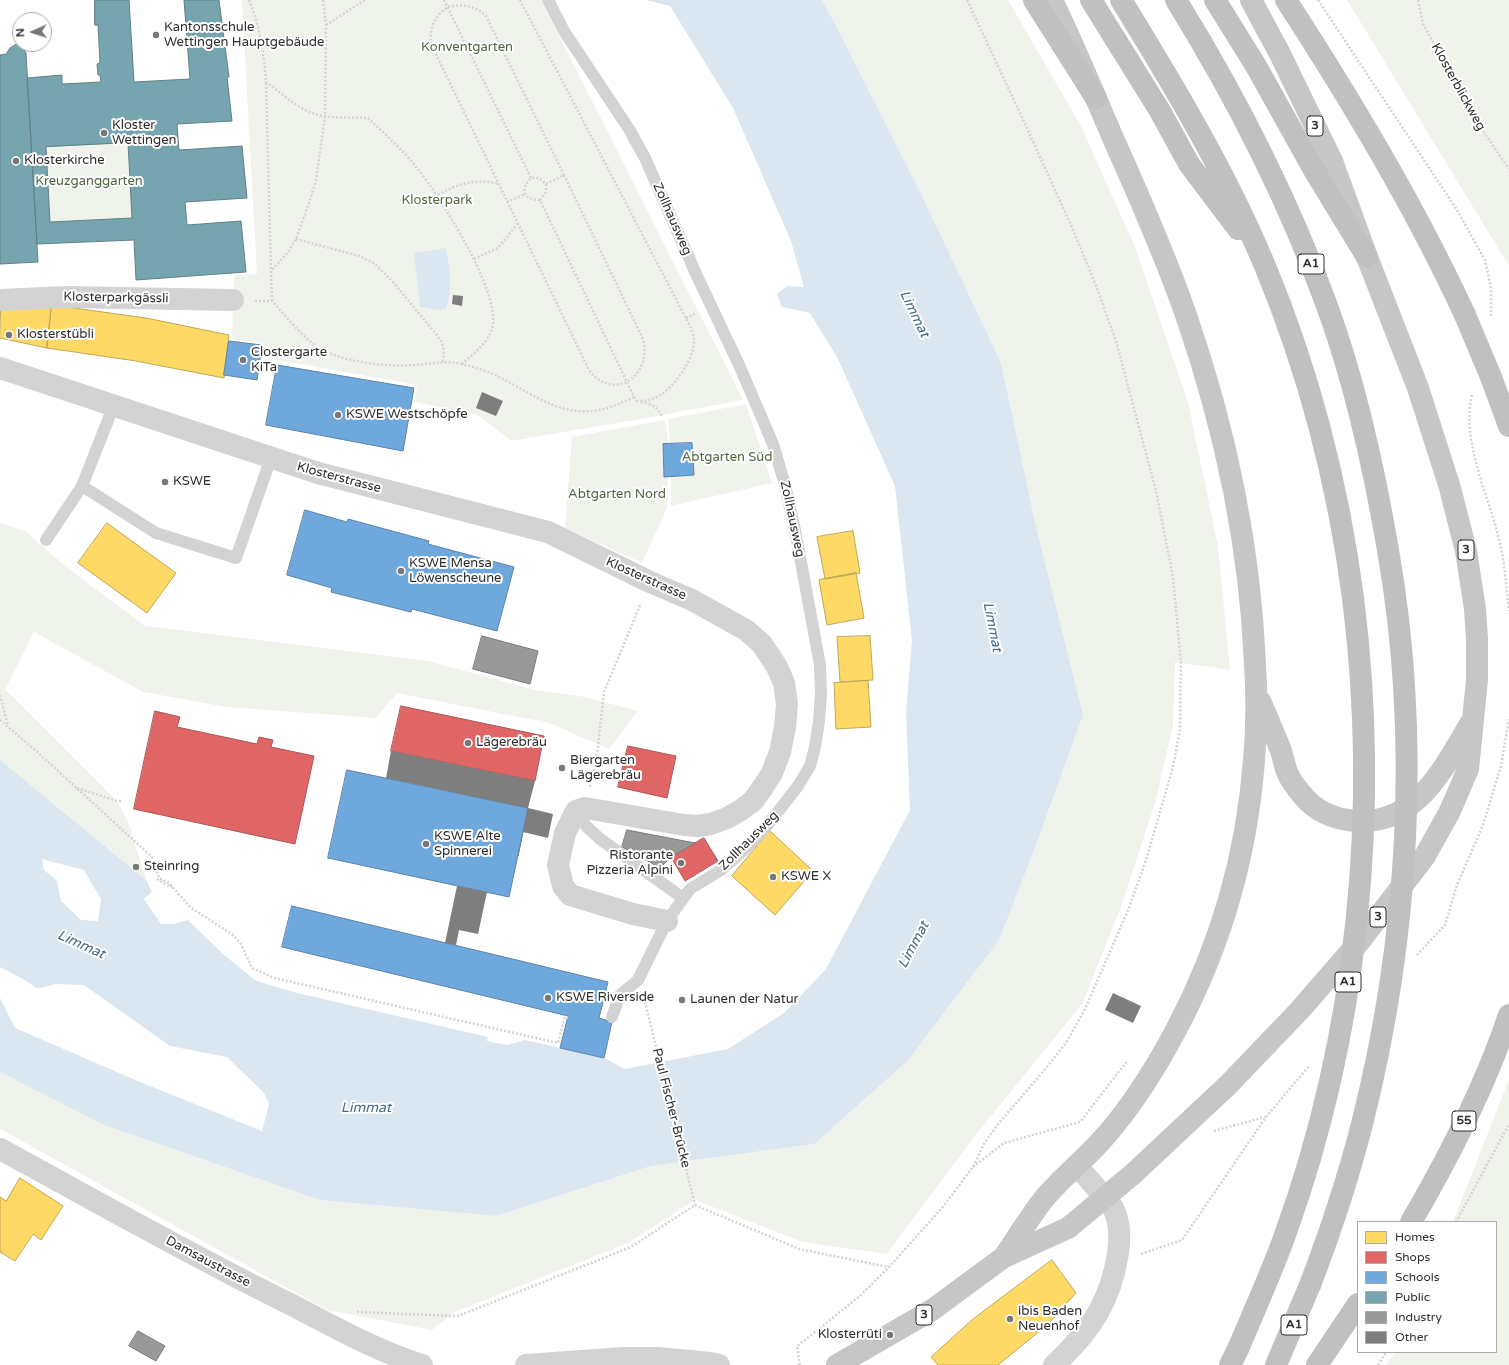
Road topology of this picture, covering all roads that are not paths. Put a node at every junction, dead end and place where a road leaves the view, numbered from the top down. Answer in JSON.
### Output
{"nodes":[{"id":1,"x":548,"y":0,"type":"edge"},
{"id":2,"x":1034,"y":0,"type":"edge"},
{"id":3,"x":1052,"y":0,"type":"edge"},
{"id":4,"x":1090,"y":0,"type":"edge"},
{"id":5,"x":1121,"y":0,"type":"edge"},
{"id":6,"x":1176,"y":0,"type":"edge"},
{"id":7,"x":1215,"y":0,"type":"edge"},
{"id":8,"x":1251,"y":0,"type":"edge"},
{"id":9,"x":1286,"y":0,"type":"edge"},
{"id":10,"x":1096,"y":98,"type":"junction"},
{"id":11,"x":1367,"y":257,"type":"junction"},
{"id":12,"x":1265,"y":266,"type":"junction"},
{"id":13,"x":0,"y":300,"type":"edge"},
{"id":14,"x":233,"y":300,"type":"road end"},
{"id":15,"x":0,"y":368,"type":"edge"},
{"id":16,"x":114,"y":405,"type":"junction"},
{"id":17,"x":1509,"y":426,"type":"edge"},
{"id":18,"x":271,"y":458,"type":"junction"},
{"id":19,"x":82,"y":486,"type":"junction"},
{"id":20,"x":46,"y":540,"type":"dead end"},
{"id":21,"x":1256,"y":692,"type":"junction"},
{"id":22,"x":1474,"y":718,"type":"junction"},
{"id":23,"x":580,"y":809,"type":"junction"},
{"id":24,"x":683,"y":898,"type":"junction"},
{"id":25,"x":667,"y":921,"type":"junction"},
{"id":26,"x":1509,"y":1015,"type":"edge"},
{"id":27,"x":612,"y":1018,"type":"dead end"},
{"id":28,"x":0,"y":1149,"type":"edge"},
{"id":29,"x":1077,"y":1166,"type":"junction"},
{"id":30,"x":1105,"y":1198,"type":"junction"},
{"id":31,"x":1412,"y":1221,"type":"edge"},
{"id":32,"x":1004,"y":1257,"type":"junction"},
{"id":33,"x":1357,"y":1305,"type":"edge"},
{"id":34,"x":1234,"y":1357,"type":"edge"},
{"id":35,"x":657,"y":1361,"type":"edge"},
{"id":36,"x":422,"y":1365,"type":"edge"},
{"id":37,"x":526,"y":1365,"type":"edge"},
{"id":38,"x":718,"y":1365,"type":"edge"},
{"id":39,"x":837,"y":1365,"type":"edge"},
{"id":40,"x":1054,"y":1365,"type":"edge"},
{"id":41,"x":1276,"y":1365,"type":"edge"},
{"id":42,"x":1317,"y":1365,"type":"edge"}],
"edges":[{"from":1,"to":24,"type":"lane","name":"Zollhausweg"},
{"from":2,"to":10,"type":"highway"},
{"from":3,"to":10,"type":"main road","number":"3"},
{"from":4,"to":12,"type":"highway"},
{"from":5,"to":12,"type":"highway","number":"A1"},
{"from":6,"to":41,"type":"highway","number":"A1","bridge":true},
{"from":7,"to":11,"type":"highway"},
{"from":8,"to":11,"type":"main road","number":"3"},
{"from":9,"to":17,"type":"highway","bridge":true},
{"from":10,"to":21,"type":"main road","number":"3"},
{"from":11,"to":22,"type":"main road","number":"3"},
{"from":12,"to":34,"type":"highway","number":"A1","bridge":true},
{"from":13,"to":14,"type":"street","name":"Klosterparkgässli"},
{"from":15,"to":16,"type":"street","name":"Klosterstrasse"},
{"from":16,"to":18,"type":"street","name":"Klosterstrasse"},
{"from":16,"to":19,"type":"lane"},
{"from":18,"to":19,"type":"lane"},
{"from":18,"to":23,"type":"street","name":"Klosterstrasse"},
{"from":19,"to":20,"type":"lane"},
{"from":21,"to":22,"type":"main road"},
{"from":21,"to":29,"type":"main road","number":"3"},
{"from":22,"to":30,"type":"main road","number":"3"},
{"from":23,"to":24,"type":"lane"},
{"from":23,"to":25,"type":"street"},
{"from":24,"to":25,"type":"lane","name":"Zollhausweg"},
{"from":25,"to":27,"type":"lane","name":"Zollhausweg"},
{"from":26,"to":31,"type":"highway","number":"55"},
{"from":28,"to":36,"type":"street","name":"Damsaustrasse"},
{"from":29,"to":30,"type":"street"},
{"from":29,"to":32,"type":"main road","number":"3"},
{"from":30,"to":32,"type":"main road","number":"3"},
{"from":30,"to":40,"type":"street"},
{"from":32,"to":39,"type":"main road","number":"3"},
{"from":33,"to":42,"type":"highway"},
{"from":35,"to":37,"type":"street"},
{"from":35,"to":38,"type":"street"}]}
